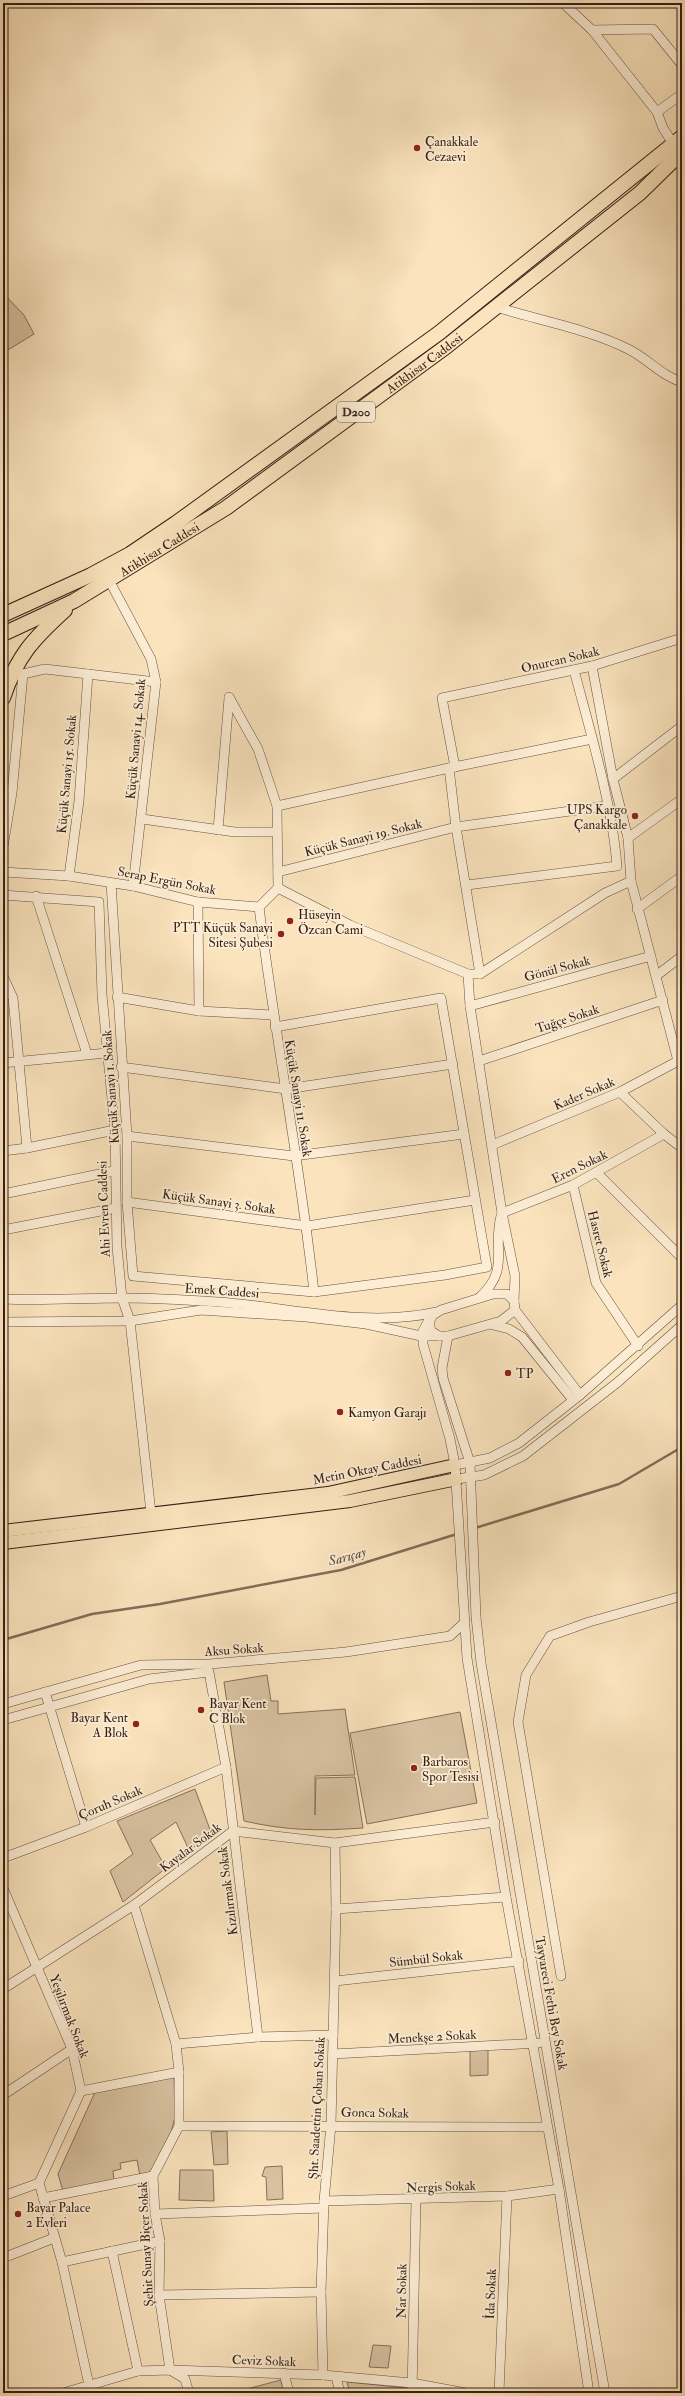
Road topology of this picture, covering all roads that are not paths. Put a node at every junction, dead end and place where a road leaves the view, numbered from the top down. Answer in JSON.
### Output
{"nodes":[{"id":1,"x":563,"y":3,"type":"edge"},
{"id":2,"x":592,"y":30,"type":"junction"},
{"id":3,"x":682,"y":65,"type":"edge"},
{"id":4,"x":682,"y":94,"type":"edge"},
{"id":5,"x":657,"y":112,"type":"junction"},
{"id":6,"x":679,"y":144,"type":"edge"},
{"id":7,"x":584,"y":217,"type":"junction"},
{"id":8,"x":594,"y":228,"type":"junction"},
{"id":9,"x":496,"y":308,"type":"junction"},
{"id":10,"x":682,"y":382,"type":"edge"},
{"id":11,"x":110,"y":580,"type":"junction"},
{"id":12,"x":74,"y":601,"type":"junction"},
{"id":13,"x":3,"y":615,"type":"edge"},
{"id":14,"x":3,"y":634,"type":"edge"},
{"id":15,"x":682,"y":638,"type":"edge"},
{"id":16,"x":592,"y":666,"type":"junction"},
{"id":17,"x":574,"y":670,"type":"junction"},
{"id":18,"x":88,"y":674,"type":"junction"},
{"id":19,"x":156,"y":682,"type":"junction"},
{"id":20,"x":3,"y":698,"type":"edge"},
{"id":21,"x":682,"y":726,"type":"edge"},
{"id":22,"x":592,"y":739,"type":"junction"},
{"id":23,"x":452,"y":767,"type":"junction"},
{"id":24,"x":613,"y":779,"type":"junction"},
{"id":25,"x":682,"y":799,"type":"edge"},
{"id":26,"x":277,"y":806,"type":"junction"},
{"id":27,"x":606,"y":806,"type":"junction"},
{"id":28,"x":142,"y":819,"type":"junction"},
{"id":29,"x":456,"y":827,"type":"junction"},
{"id":30,"x":218,"y":830,"type":"junction"},
{"id":31,"x":276,"y":832,"type":"junction"},
{"id":32,"x":628,"y":838,"type":"junction"},
{"id":33,"x":3,"y":847,"type":"edge"},
{"id":34,"x":3,"y":872,"type":"edge"},
{"id":35,"x":278,"y":872,"type":"junction"},
{"id":36,"x":69,"y":876,"type":"junction"},
{"id":37,"x":682,"y":876,"type":"edge"},
{"id":38,"x":631,"y":881,"type":"junction"},
{"id":39,"x":111,"y":883,"type":"junction"},
{"id":40,"x":467,"y":885,"type":"junction"},
{"id":41,"x":133,"y":886,"type":"junction"},
{"id":42,"x":278,"y":888,"type":"junction"},
{"id":43,"x":3,"y":895,"type":"edge"},
{"id":44,"x":36,"y":896,"type":"junction"},
{"id":45,"x":198,"y":902,"type":"junction"},
{"id":46,"x":259,"y":907,"type":"junction"},
{"id":47,"x":637,"y":909,"type":"junction"},
{"id":48,"x":651,"y":956,"type":"junction"},
{"id":49,"x":682,"y":956,"type":"edge"},
{"id":50,"x":468,"y":974,"type":"junction"},
{"id":51,"x":480,"y":974,"type":"junction"},
{"id":52,"x":3,"y":976,"type":"edge"},
{"id":53,"x":656,"y":976,"type":"junction"},
{"id":54,"x":117,"y":997,"type":"junction"},
{"id":55,"x":663,"y":1000,"type":"junction"},
{"id":56,"x":470,"y":1006,"type":"junction"},
{"id":57,"x":199,"y":1011,"type":"junction"},
{"id":58,"x":272,"y":1014,"type":"junction"},
{"id":59,"x":274,"y":1027,"type":"junction"},
{"id":60,"x":679,"y":1048,"type":"edge"},
{"id":61,"x":107,"y":1053,"type":"junction"},
{"id":62,"x":87,"y":1054,"type":"junction"},
{"id":63,"x":20,"y":1060,"type":"junction"},
{"id":64,"x":478,"y":1061,"type":"junction"},
{"id":65,"x":680,"y":1062,"type":"edge"},
{"id":66,"x":3,"y":1063,"type":"edge"},
{"id":67,"x":453,"y":1064,"type":"junction"},
{"id":68,"x":122,"y":1067,"type":"junction"},
{"id":69,"x":286,"y":1089,"type":"junction"},
{"id":70,"x":620,"y":1092,"type":"junction"},
{"id":71,"x":115,"y":1130,"type":"junction"},
{"id":72,"x":464,"y":1134,"type":"junction"},
{"id":73,"x":664,"y":1134,"type":"junction"},
{"id":74,"x":127,"y":1136,"type":"junction"},
{"id":75,"x":492,"y":1145,"type":"junction"},
{"id":76,"x":27,"y":1148,"type":"junction"},
{"id":77,"x":682,"y":1148,"type":"edge"},
{"id":78,"x":3,"y":1151,"type":"edge"},
{"id":79,"x":294,"y":1156,"type":"junction"},
{"id":80,"x":114,"y":1171,"type":"junction"},
{"id":81,"x":597,"y":1173,"type":"junction"},
{"id":82,"x":573,"y":1185,"type":"junction"},
{"id":83,"x":3,"y":1194,"type":"edge"},
{"id":84,"x":475,"y":1200,"type":"junction"},
{"id":85,"x":127,"y":1202,"type":"junction"},
{"id":86,"x":116,"y":1208,"type":"junction"},
{"id":87,"x":502,"y":1213,"type":"junction"},
{"id":88,"x":307,"y":1226,"type":"junction"},
{"id":89,"x":3,"y":1230,"type":"edge"},
{"id":90,"x":682,"y":1258,"type":"edge"},
{"id":91,"x":314,"y":1292,"type":"junction"},
{"id":92,"x":122,"y":1298,"type":"junction"},
{"id":93,"x":3,"y":1299,"type":"edge"},
{"id":94,"x":478,"y":1299,"type":"junction"},
{"id":95,"x":515,"y":1305,"type":"junction"},
{"id":96,"x":682,"y":1305,"type":"edge"},
{"id":97,"x":434,"y":1315,"type":"junction"},
{"id":98,"x":130,"y":1321,"type":"junction"},
{"id":99,"x":3,"y":1322,"type":"edge"},
{"id":100,"x":492,"y":1324,"type":"junction"},
{"id":101,"x":682,"y":1325,"type":"edge"},
{"id":102,"x":423,"y":1336,"type":"junction"},
{"id":103,"x":444,"y":1336,"type":"junction"},
{"id":104,"x":638,"y":1346,"type":"junction"},
{"id":105,"x":576,"y":1398,"type":"junction"},
{"id":106,"x":470,"y":1463,"type":"junction"},
{"id":107,"x":455,"y":1465,"type":"junction"},
{"id":108,"x":472,"y":1479,"type":"junction"},
{"id":109,"x":457,"y":1482,"type":"junction"},
{"id":110,"x":151,"y":1513,"type":"junction"},
{"id":111,"x":3,"y":1531,"type":"edge"},
{"id":112,"x":3,"y":1543,"type":"edge"},
{"id":113,"x":682,"y":1596,"type":"edge"},
{"id":114,"x":465,"y":1622,"type":"junction"},
{"id":115,"x":209,"y":1672,"type":"joint"},
{"id":116,"x":45,"y":1692,"type":"junction"},
{"id":117,"x":3,"y":1704,"type":"edge"},
{"id":118,"x":49,"y":1708,"type":"junction"},
{"id":119,"x":3,"y":1720,"type":"edge"},
{"id":120,"x":226,"y":1767,"type":"junction"},
{"id":121,"x":495,"y":1822,"type":"junction"},
{"id":122,"x":86,"y":1827,"type":"junction"},
{"id":123,"x":233,"y":1831,"type":"junction"},
{"id":124,"x":335,"y":1843,"type":"junction"},
{"id":125,"x":3,"y":1858,"type":"edge"},
{"id":126,"x":3,"y":1888,"type":"edge"},
{"id":127,"x":506,"y":1897,"type":"junction"},
{"id":128,"x":134,"y":1905,"type":"junction"},
{"id":129,"x":336,"y":1909,"type":"junction"},
{"id":130,"x":519,"y":1961,"type":"junction"},
{"id":131,"x":36,"y":1966,"type":"junction"},
{"id":132,"x":562,"y":1976,"type":"dead end"},
{"id":133,"x":335,"y":1981,"type":"junction"},
{"id":134,"x":3,"y":1989,"type":"edge"},
{"id":135,"x":333,"y":2034,"type":"junction"},
{"id":136,"x":258,"y":2037,"type":"junction"},
{"id":137,"x":546,"y":2043,"type":"junction"},
{"id":138,"x":176,"y":2044,"type":"junction"},
{"id":139,"x":534,"y":2044,"type":"junction"},
{"id":140,"x":72,"y":2049,"type":"junction"},
{"id":141,"x":333,"y":2054,"type":"junction"},
{"id":142,"x":179,"y":2072,"type":"junction"},
{"id":143,"x":81,"y":2091,"type":"junction"},
{"id":144,"x":3,"y":2094,"type":"edge"},
{"id":145,"x":331,"y":2125,"type":"junction"},
{"id":146,"x":179,"y":2126,"type":"junction"},
{"id":147,"x":547,"y":2127,"type":"junction"},
{"id":148,"x":153,"y":2176,"type":"junction"},
{"id":149,"x":39,"y":2183,"type":"junction"},
{"id":150,"x":559,"y":2188,"type":"junction"},
{"id":151,"x":3,"y":2196,"type":"edge"},
{"id":152,"x":507,"y":2196,"type":"junction"},
{"id":153,"x":43,"y":2198,"type":"junction"},
{"id":154,"x":416,"y":2200,"type":"junction"},
{"id":155,"x":324,"y":2204,"type":"junction"},
{"id":156,"x":155,"y":2214,"type":"junction"},
{"id":157,"x":54,"y":2238,"type":"junction"},
{"id":158,"x":160,"y":2241,"type":"junction"},
{"id":159,"x":112,"y":2251,"type":"junction"},
{"id":160,"x":3,"y":2258,"type":"edge"},
{"id":161,"x":62,"y":2262,"type":"junction"},
{"id":162,"x":322,"y":2292,"type":"junction"},
{"id":163,"x":159,"y":2295,"type":"junction"},
{"id":164,"x":170,"y":2370,"type":"junction"},
{"id":165,"x":138,"y":2371,"type":"junction"},
{"id":166,"x":284,"y":2374,"type":"junction"},
{"id":167,"x":323,"y":2375,"type":"junction"},
{"id":168,"x":336,"y":2377,"type":"junction"},
{"id":169,"x":412,"y":2383,"type":"junction"},
{"id":170,"x":89,"y":2385,"type":"junction"},
{"id":171,"x":63,"y":2393,"type":"edge"},
{"id":172,"x":189,"y":2393,"type":"edge"},
{"id":173,"x":289,"y":2393,"type":"edge"},
{"id":174,"x":340,"y":2393,"type":"edge"},
{"id":175,"x":412,"y":2393,"type":"edge"},
{"id":176,"x":466,"y":2393,"type":"edge"},
{"id":177,"x":499,"y":2393,"type":"edge"},
{"id":178,"x":589,"y":2393,"type":"edge"},
{"id":179,"x":605,"y":2393,"type":"edge"}],
"edges":[{"from":1,"to":2,"type":"street"},
{"from":2,"to":3,"type":"street"},
{"from":2,"to":5,"type":"street"},
{"from":4,"to":5,"type":"street"},
{"from":5,"to":6,"type":"street"},
{"from":6,"to":7,"type":"highway","name":"Atikhisar Caddesi","number":"D200"},
{"from":6,"to":8,"type":"highway","name":"Atikhisar Caddesi","number":"D200"},
{"from":7,"to":8,"type":"highway"},
{"from":7,"to":13,"type":"highway","name":"Atikhisar Caddesi","number":"D200"},
{"from":8,"to":9,"type":"highway","name":"Atikhisar Caddesi","number":"D200"},
{"from":9,"to":10,"type":"street"},
{"from":9,"to":11,"type":"highway","name":"Atikhisar Caddesi","number":"D200"},
{"from":11,"to":12,"type":"highway","name":"Atikhisar Caddesi","number":"D200"},
{"from":11,"to":19,"type":"street","name":"Küçük Sanayi 14. Sokak"},
{"from":12,"to":14,"type":"highway","name":"Atikhisar Caddesi","number":"D200"},
{"from":12,"to":20,"type":"highway"},
{"from":15,"to":16,"type":"street","name":"Onurcan Sokak"},
{"from":16,"to":17,"type":"street","name":"Onurcan Sokak"},
{"from":16,"to":24,"type":"street"},
{"from":17,"to":22,"type":"street"},
{"from":17,"to":23,"type":"street","name":"Onurcan Sokak"},
{"from":18,"to":19,"type":"street"},
{"from":18,"to":33,"type":"street"},
{"from":18,"to":36,"type":"street","name":"Küçük Sanayi 15. Sokak"},
{"from":19,"to":28,"type":"street","name":"Küçük Sanayi 14. Sokak"},
{"from":21,"to":24,"type":"street"},
{"from":22,"to":23,"type":"street"},
{"from":22,"to":27,"type":"street"},
{"from":23,"to":26,"type":"street"},
{"from":23,"to":29,"type":"street"},
{"from":24,"to":32,"type":"street"},
{"from":25,"to":32,"type":"street"},
{"from":26,"to":30,"type":"street"},
{"from":26,"to":31,"type":"street"},
{"from":27,"to":29,"type":"street","name":"Küçük Sanayi 19. Sokak"},
{"from":27,"to":40,"type":"street"},
{"from":28,"to":30,"type":"street"},
{"from":28,"to":41,"type":"street","name":"Küçük Sanayi 14. Sokak"},
{"from":29,"to":35,"type":"street","name":"Küçük Sanayi 19. Sokak"},
{"from":29,"to":40,"type":"street"},
{"from":30,"to":31,"type":"street"},
{"from":31,"to":35,"type":"street"},
{"from":32,"to":38,"type":"street"},
{"from":34,"to":36,"type":"street","name":"Serap Ergün Sokak"},
{"from":35,"to":42,"type":"street"},
{"from":36,"to":39,"type":"street","name":"Serap Ergün Sokak"},
{"from":37,"to":47,"type":"street"},
{"from":38,"to":47,"type":"street"},
{"from":38,"to":51,"type":"street"},
{"from":39,"to":41,"type":"street","name":"Serap Ergün Sokak"},
{"from":39,"to":54,"type":"street","name":"Küçük Sanayi 1. Sokak"},
{"from":40,"to":51,"type":"street"},
{"from":41,"to":45,"type":"street","name":"Serap Ergün Sokak"},
{"from":42,"to":46,"type":"street"},
{"from":42,"to":50,"type":"street"},
{"from":43,"to":44,"type":"street"},
{"from":44,"to":61,"type":"street","name":"Ahi Evren Caddesi"},
{"from":44,"to":62,"type":"street"},
{"from":45,"to":46,"type":"street","name":"Serap Ergün Sokak"},
{"from":45,"to":57,"type":"street"},
{"from":46,"to":58,"type":"street","name":"Küçük Sanayi 11. Sokak"},
{"from":47,"to":48,"type":"street"},
{"from":48,"to":53,"type":"street"},
{"from":48,"to":56,"type":"street","name":"Gönül Sokak"},
{"from":49,"to":53,"type":"street"},
{"from":50,"to":51,"type":"street"},
{"from":50,"to":56,"type":"street"},
{"from":52,"to":63,"type":"street"},
{"from":53,"to":55,"type":"street"},
{"from":54,"to":57,"type":"street"},
{"from":54,"to":68,"type":"street","name":"Küçük Sanayi 1. Sokak"},
{"from":55,"to":60,"type":"street"},
{"from":55,"to":64,"type":"street","name":"Tuğçe Sokak"},
{"from":56,"to":64,"type":"street"},
{"from":57,"to":58,"type":"street"},
{"from":58,"to":59,"type":"street","name":"Küçük Sanayi 11. Sokak"},
{"from":59,"to":67,"type":"street"},
{"from":59,"to":69,"type":"street","name":"Küçük Sanayi 11. Sokak"},
{"from":60,"to":65,"type":"street"},
{"from":61,"to":62,"type":"street"},
{"from":61,"to":71,"type":"street","name":"Ahi Evren Caddesi"},
{"from":62,"to":63,"type":"street"},
{"from":63,"to":66,"type":"street"},
{"from":63,"to":76,"type":"street"},
{"from":64,"to":75,"type":"street"},
{"from":65,"to":70,"type":"street","name":"Kader Sokak"},
{"from":67,"to":69,"type":"street"},
{"from":67,"to":72,"type":"street"},
{"from":68,"to":69,"type":"street"},
{"from":68,"to":74,"type":"street","name":"Küçük Sanayi 1. Sokak"},
{"from":69,"to":79,"type":"street","name":"Küçük Sanayi 11. Sokak"},
{"from":70,"to":73,"type":"street"},
{"from":70,"to":75,"type":"street","name":"Kader Sokak"},
{"from":71,"to":76,"type":"street"},
{"from":71,"to":80,"type":"street","name":"Ahi Evren Caddesi"},
{"from":72,"to":79,"type":"street"},
{"from":72,"to":84,"type":"street"},
{"from":73,"to":77,"type":"street"},
{"from":73,"to":81,"type":"street","name":"Eren Sokak"},
{"from":74,"to":79,"type":"street"},
{"from":74,"to":85,"type":"street","name":"Küçük Sanayi 1. Sokak"},
{"from":75,"to":87,"type":"street"},
{"from":76,"to":78,"type":"street"},
{"from":79,"to":88,"type":"street","name":"Küçük Sanayi 11. Sokak"},
{"from":80,"to":83,"type":"street"},
{"from":80,"to":86,"type":"street","name":"Ahi Evren Caddesi"},
{"from":81,"to":82,"type":"street","name":"Eren Sokak"},
{"from":81,"to":90,"type":"street"},
{"from":82,"to":87,"type":"street","name":"Eren Sokak"},
{"from":82,"to":104,"type":"street","name":"Hasret Sokak"},
{"from":84,"to":88,"type":"street","name":"Küçük Sanayi 3. Sokak"},
{"from":84,"to":91,"type":"street"},
{"from":85,"to":88,"type":"street","name":"Küçük Sanayi 3. Sokak"},
{"from":85,"to":91,"type":"street","name":"Küçük Sanayi 1. Sokak"},
{"from":86,"to":89,"type":"street"},
{"from":86,"to":92,"type":"street","name":"Ahi Evren Caddesi"},
{"from":87,"to":94,"type":"street"},
{"from":87,"to":95,"type":"street"},
{"from":88,"to":91,"type":"street","name":"Küçük Sanayi 11. Sokak"},
{"from":92,"to":93,"type":"street","name":"Emek Caddesi"},
{"from":92,"to":97,"type":"street","name":"Emek Caddesi"},
{"from":92,"to":98,"type":"street","name":"Ahi Evren Caddesi"},
{"from":94,"to":95,"type":"street","name":"Emek Caddesi"},
{"from":94,"to":97,"type":"street","name":"Emek Caddesi"},
{"from":95,"to":100,"type":"street"},
{"from":95,"to":105,"type":"street"},
{"from":96,"to":104,"type":"street","name":"Metin Oktay Caddesi"},
{"from":97,"to":102,"type":"street"},
{"from":97,"to":103,"type":"street"},
{"from":98,"to":99,"type":"street"},
{"from":98,"to":102,"type":"street"},
{"from":98,"to":110,"type":"street","name":"Ahi Evren Caddesi"},
{"from":100,"to":103,"type":"street"},
{"from":100,"to":105,"type":"street"},
{"from":101,"to":108,"type":"street","name":"Metin Oktay Caddesi"},
{"from":102,"to":103,"type":"street"},
{"from":102,"to":107,"type":"street","name":"Tayyareci Fethi Bey Sokak"},
{"from":103,"to":106,"type":"street","name":"Tayyareci Fethi Bey Sokak"},
{"from":104,"to":105,"type":"street","name":"Metin Oktay Caddesi"},
{"from":105,"to":106,"type":"street","name":"Metin Oktay Caddesi"},
{"from":106,"to":107,"type":"street","name":"Metin Oktay Caddesi"},
{"from":106,"to":108,"type":"street","name":"Tayyareci Fethi Bey Sokak"},
{"from":107,"to":109,"type":"street","name":"Tayyareci Fethi Bey Sokak"},
{"from":107,"to":110,"type":"main road","name":"Metin Oktay Caddesi"},
{"from":108,"to":109,"type":"street","name":"Metin Oktay Caddesi"},
{"from":108,"to":137,"type":"street","name":"Tayyareci Fethi Bey Sokak"},
{"from":109,"to":112,"type":"main road","name":"Metin Oktay Caddesi"},
{"from":109,"to":114,"type":"street","name":"Tayyareci Fethi Bey Sokak"},
{"from":110,"to":111,"type":"main road","name":"Metin Oktay Caddesi"},
{"from":113,"to":132,"type":"street"},
{"from":114,"to":116,"type":"street","name":"Aksu Sokak"},
{"from":114,"to":121,"type":"street","name":"Tayyareci Fethi Bey Sokak"},
{"from":115,"to":118,"type":"street","name":"Aksu Sokak"},
{"from":115,"to":120,"type":"street","name":"Kızılırmak Sokak"},
{"from":116,"to":117,"type":"street","name":"Aksu Sokak"},
{"from":116,"to":118,"type":"street"},
{"from":118,"to":119,"type":"street","name":"Aksu Sokak"},
{"from":118,"to":122,"type":"street"},
{"from":120,"to":122,"type":"street","name":"Çoruh Sokak"},
{"from":120,"to":123,"type":"street","name":"Kızılırmak Sokak"},
{"from":121,"to":124,"type":"street","name":"Kayalar Sokak"},
{"from":121,"to":127,"type":"street","name":"Tayyareci Fethi Bey Sokak"},
{"from":122,"to":125,"type":"street","name":"Çoruh Sokak"},
{"from":123,"to":124,"type":"street","name":"Kayalar Sokak"},
{"from":123,"to":128,"type":"street","name":"Kayalar Sokak"},
{"from":123,"to":136,"type":"street","name":"Kızılırmak Sokak"},
{"from":124,"to":129,"type":"street","name":"Şht. Saadettin Çoban Sokak"},
{"from":126,"to":131,"type":"street","name":"Yeşilırmak Sokak"},
{"from":127,"to":129,"type":"street"},
{"from":127,"to":130,"type":"street","name":"Tayyareci Fethi Bey Sokak"},
{"from":128,"to":131,"type":"street","name":"Kayalar Sokak"},
{"from":128,"to":138,"type":"street","name":"Şehit Sunay Biçer Sokak"},
{"from":129,"to":133,"type":"street","name":"Şht. Saadettin Çoban Sokak"},
{"from":130,"to":133,"type":"street","name":"Sümbül Sokak"},
{"from":130,"to":139,"type":"street","name":"Tayyareci Fethi Bey Sokak"},
{"from":131,"to":134,"type":"street","name":"Kayalar Sokak"},
{"from":131,"to":140,"type":"street","name":"Yeşilırmak Sokak"},
{"from":133,"to":135,"type":"street","name":"Şht. Saadettin Çoban Sokak"},
{"from":135,"to":136,"type":"street"},
{"from":135,"to":141,"type":"street","name":"Şht. Saadettin Çoban Sokak"},
{"from":136,"to":138,"type":"street"},
{"from":137,"to":139,"type":"street","name":"Menekşe 2 Sokak"},
{"from":137,"to":179,"type":"street","name":"Tayyareci Fethi Bey Sokak"},
{"from":138,"to":142,"type":"street","name":"Şehit Sunay Biçer Sokak"},
{"from":139,"to":141,"type":"street","name":"Menekşe 2 Sokak"},
{"from":139,"to":147,"type":"street","name":"Tayyareci Fethi Bey Sokak"},
{"from":140,"to":143,"type":"street","name":"Yeşilırmak Sokak"},
{"from":140,"to":144,"type":"street"},
{"from":141,"to":145,"type":"street","name":"Şht. Saadettin Çoban Sokak"},
{"from":142,"to":143,"type":"street"},
{"from":142,"to":146,"type":"street","name":"Şehit Sunay Biçer Sokak"},
{"from":143,"to":149,"type":"street"},
{"from":145,"to":146,"type":"street","name":"Gonca Sokak"},
{"from":145,"to":147,"type":"street","name":"Gonca Sokak"},
{"from":145,"to":155,"type":"street","name":"Şht. Saadettin Çoban Sokak"},
{"from":146,"to":148,"type":"street","name":"Şehit Sunay Biçer Sokak"},
{"from":147,"to":150,"type":"street","name":"Tayyareci Fethi Bey Sokak"},
{"from":148,"to":153,"type":"street"},
{"from":148,"to":156,"type":"street","name":"Şehit Sunay Biçer Sokak"},
{"from":149,"to":151,"type":"street"},
{"from":149,"to":153,"type":"street"},
{"from":150,"to":152,"type":"street","name":"Nergis Sokak"},
{"from":150,"to":178,"type":"street","name":"Tayyareci Fethi Bey Sokak"},
{"from":152,"to":154,"type":"street","name":"Nergis Sokak"},
{"from":152,"to":177,"type":"street","name":"İda Sokak"},
{"from":153,"to":157,"type":"street"},
{"from":154,"to":155,"type":"street","name":"Nergis Sokak"},
{"from":154,"to":169,"type":"street","name":"Nar Sokak"},
{"from":155,"to":156,"type":"street","name":"Nergis Sokak"},
{"from":155,"to":162,"type":"street","name":"Şht. Saadettin Çoban Sokak"},
{"from":156,"to":158,"type":"street","name":"Şehit Sunay Biçer Sokak"},
{"from":157,"to":160,"type":"street"},
{"from":157,"to":161,"type":"street"},
{"from":158,"to":159,"type":"street"},
{"from":158,"to":163,"type":"street","name":"Şehit Sunay Biçer Sokak"},
{"from":159,"to":161,"type":"street"},
{"from":159,"to":165,"type":"street"},
{"from":161,"to":170,"type":"street"},
{"from":162,"to":163,"type":"street"},
{"from":162,"to":167,"type":"street","name":"Şht. Saadettin Çoban Sokak"},
{"from":163,"to":164,"type":"street","name":"Şehit Sunay Biçer Sokak"},
{"from":164,"to":165,"type":"street","name":"Ceviz Sokak"},
{"from":164,"to":166,"type":"street","name":"Ceviz Sokak"},
{"from":164,"to":172,"type":"street"},
{"from":165,"to":170,"type":"street","name":"Ceviz Sokak"},
{"from":166,"to":167,"type":"street","name":"Ceviz Sokak"},
{"from":166,"to":173,"type":"street"},
{"from":167,"to":168,"type":"street","name":"Ceviz Sokak"},
{"from":168,"to":169,"type":"street","name":"Ceviz Sokak"},
{"from":168,"to":174,"type":"street"},
{"from":169,"to":175,"type":"street","name":"Nar Sokak"},
{"from":169,"to":176,"type":"street","name":"Ceviz Sokak"},
{"from":170,"to":171,"type":"street","name":"Ceviz Sokak"}]}
